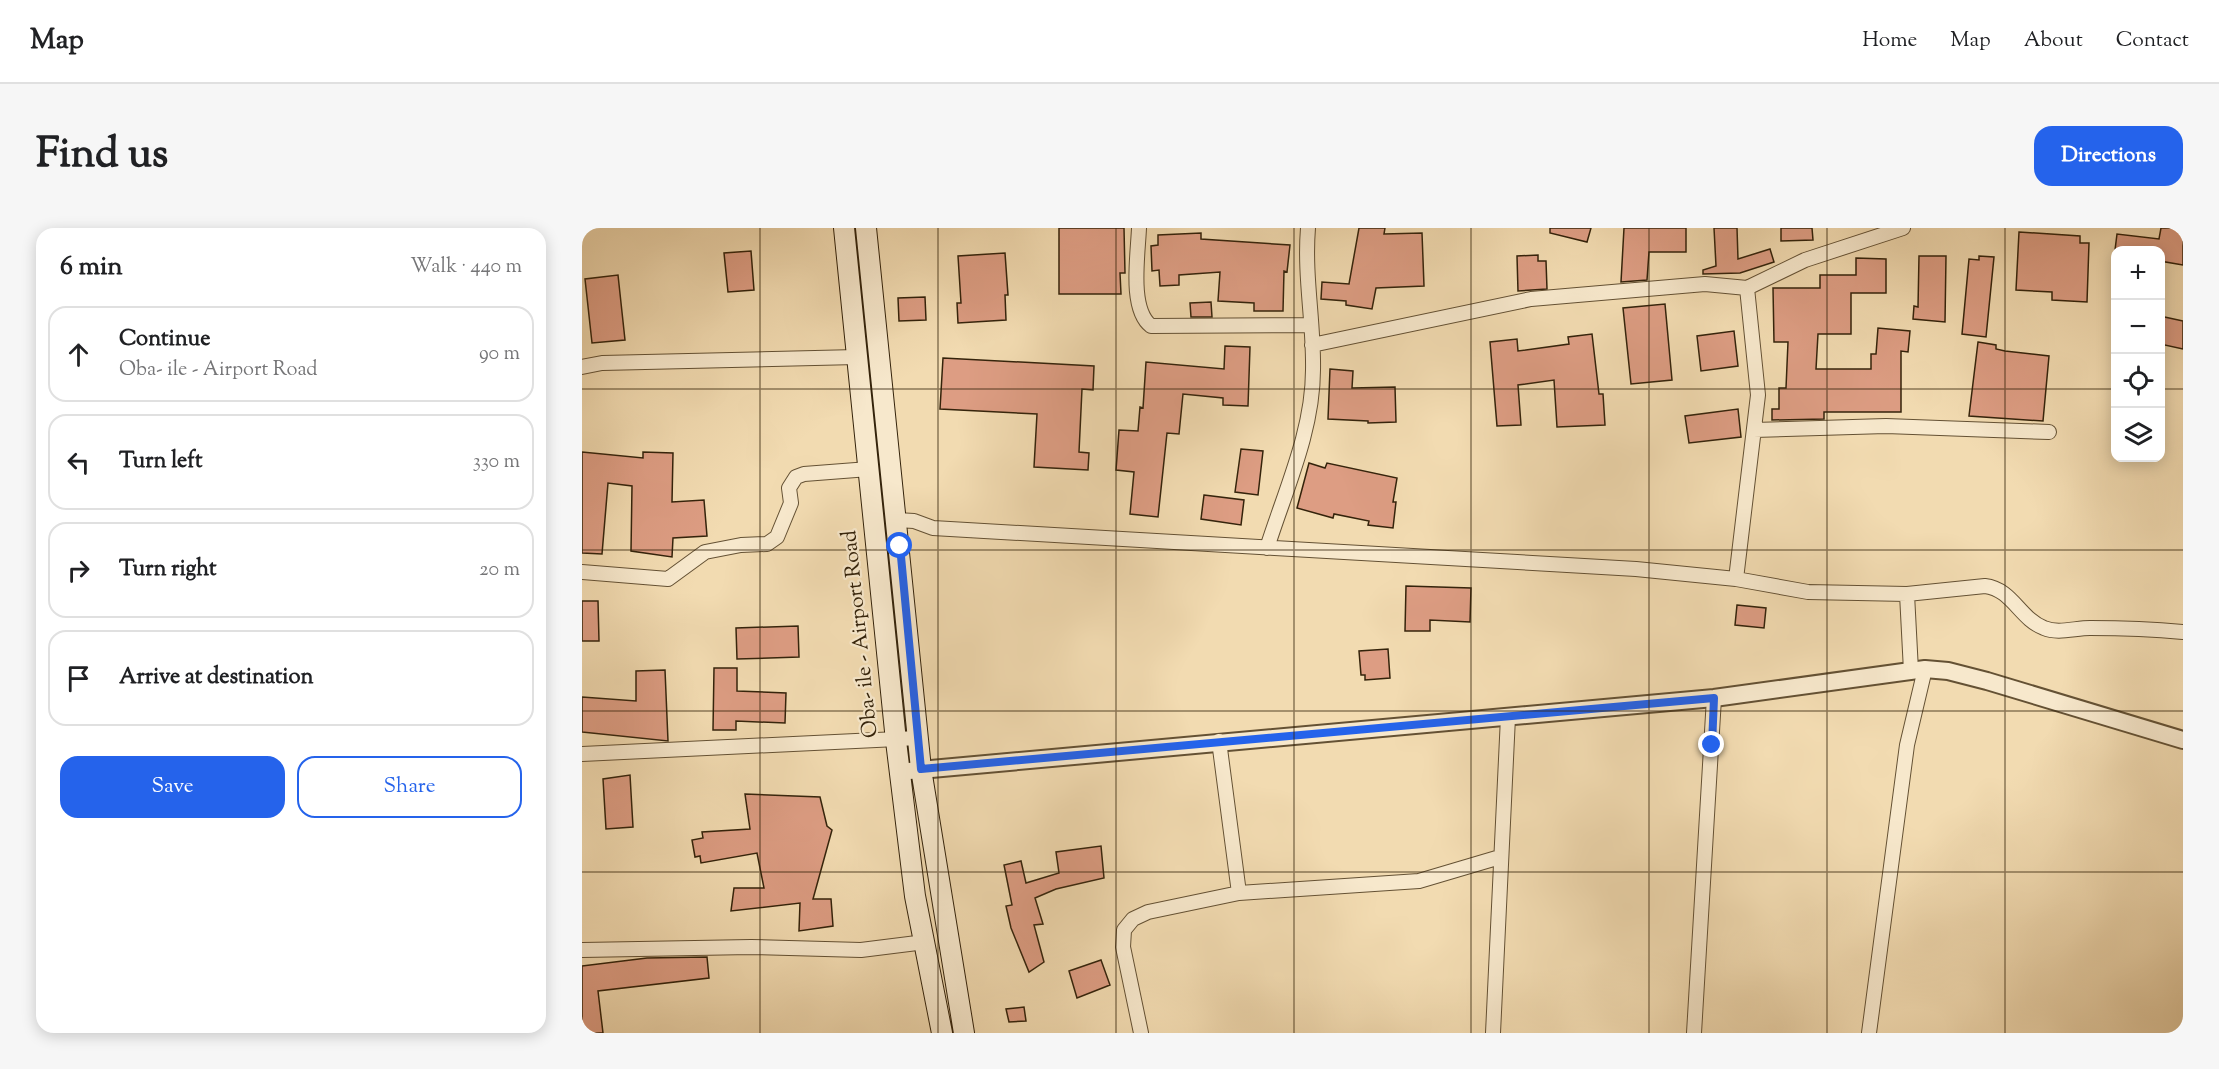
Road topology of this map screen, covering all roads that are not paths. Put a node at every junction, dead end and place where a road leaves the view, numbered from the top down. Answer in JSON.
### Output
{"nodes":[{"id":1,"x":844,"y":228,"type":"edge"},
{"id":2,"x":866,"y":228,"type":"edge"},
{"id":3,"x":1139,"y":228,"type":"edge"},
{"id":4,"x":1308,"y":228,"type":"edge"},
{"id":5,"x":1898,"y":229,"type":"edge"},
{"id":6,"x":1747,"y":288,"type":"junction"},
{"id":7,"x":1310,"y":325,"type":"junction"},
{"id":8,"x":1312,"y":345,"type":"junction"},
{"id":9,"x":857,"y":357,"type":"junction"},
{"id":10,"x":582,"y":368,"type":"edge"},
{"id":11,"x":1754,"y":430,"type":"junction"},
{"id":12,"x":2049,"y":432,"type":"dead end"},
{"id":13,"x":869,"y":469,"type":"junction"},
{"id":14,"x":897,"y":520,"type":"junction"},
{"id":15,"x":1266,"y":548,"type":"junction"},
{"id":16,"x":582,"y":572,"type":"edge"},
{"id":17,"x":1736,"y":579,"type":"junction"},
{"id":18,"x":1907,"y":594,"type":"junction"},
{"id":19,"x":2183,"y":632,"type":"edge"},
{"id":20,"x":1918,"y":670,"type":"junction"},
{"id":21,"x":1714,"y":698,"type":"junction"},
{"id":22,"x":1508,"y":717,"type":"junction"},
{"id":23,"x":918,"y":738,"type":"junction"},
{"id":24,"x":2183,"y":740,"type":"edge"},
{"id":25,"x":896,"y":741,"type":"junction"},
{"id":26,"x":1218,"y":741,"type":"junction"},
{"id":27,"x":582,"y":754,"type":"edge"},
{"id":28,"x":921,"y":769,"type":"junction"},
{"id":29,"x":900,"y":772,"type":"junction"},
{"id":30,"x":1500,"y":857,"type":"junction"},
{"id":31,"x":939,"y":890,"type":"junction"},
{"id":32,"x":1239,"y":893,"type":"junction"},
{"id":33,"x":915,"y":896,"type":"junction"},
{"id":34,"x":925,"y":942,"type":"junction"},
{"id":35,"x":582,"y":950,"type":"edge"},
{"id":36,"x":942,"y":1033,"type":"edge"},
{"id":37,"x":964,"y":1033,"type":"edge"},
{"id":38,"x":1141,"y":1033,"type":"edge"},
{"id":39,"x":1493,"y":1033,"type":"edge"},
{"id":40,"x":1694,"y":1033,"type":"edge"},
{"id":41,"x":1869,"y":1033,"type":"edge"}],
"edges":[{"from":1,"to":9,"type":"main road","name":"Oba- ile - Airport Road"},
{"from":2,"to":14,"type":"main road"},
{"from":3,"to":7,"type":"street"},
{"from":4,"to":7,"type":"street"},
{"from":5,"to":6,"type":"street"},
{"from":6,"to":8,"type":"street"},
{"from":6,"to":11,"type":"street"},
{"from":7,"to":8,"type":"street"},
{"from":8,"to":15,"type":"street"},
{"from":9,"to":10,"type":"street"},
{"from":9,"to":13,"type":"main road","name":"Oba- ile - Airport Road"},
{"from":11,"to":12,"type":"street"},
{"from":11,"to":17,"type":"street"},
{"from":13,"to":16,"type":"street"},
{"from":13,"to":25,"type":"main road","name":"Oba- ile - Airport Road"},
{"from":14,"to":15,"type":"street"},
{"from":14,"to":23,"type":"main road"},
{"from":15,"to":17,"type":"street"},
{"from":17,"to":18,"type":"street"},
{"from":18,"to":19,"type":"street"},
{"from":18,"to":20,"type":"street"},
{"from":20,"to":21,"type":"street"},
{"from":20,"to":24,"type":"street"},
{"from":20,"to":41,"type":"street"},
{"from":21,"to":22,"type":"street"},
{"from":21,"to":40,"type":"street"},
{"from":22,"to":26,"type":"street"},
{"from":22,"to":30,"type":"street"},
{"from":23,"to":25,"type":"street"},
{"from":23,"to":28,"type":"main road"},
{"from":25,"to":27,"type":"street"},
{"from":25,"to":29,"type":"main road","name":"Oba- ile - Airport Road"},
{"from":26,"to":28,"type":"street"},
{"from":26,"to":32,"type":"street"},
{"from":28,"to":29,"type":"street"},
{"from":28,"to":31,"type":"main road"},
{"from":29,"to":33,"type":"main road","name":"Oba- ile - Airport Road"},
{"from":30,"to":32,"type":"street"},
{"from":30,"to":39,"type":"street"},
{"from":31,"to":33,"type":"main road"},
{"from":31,"to":37,"type":"main road"},
{"from":32,"to":38,"type":"street"},
{"from":33,"to":34,"type":"main road","name":"Oba- ile - Airport Road"},
{"from":34,"to":35,"type":"street"},
{"from":34,"to":36,"type":"main road","name":"Oba- ile - Airport Road"}]}
